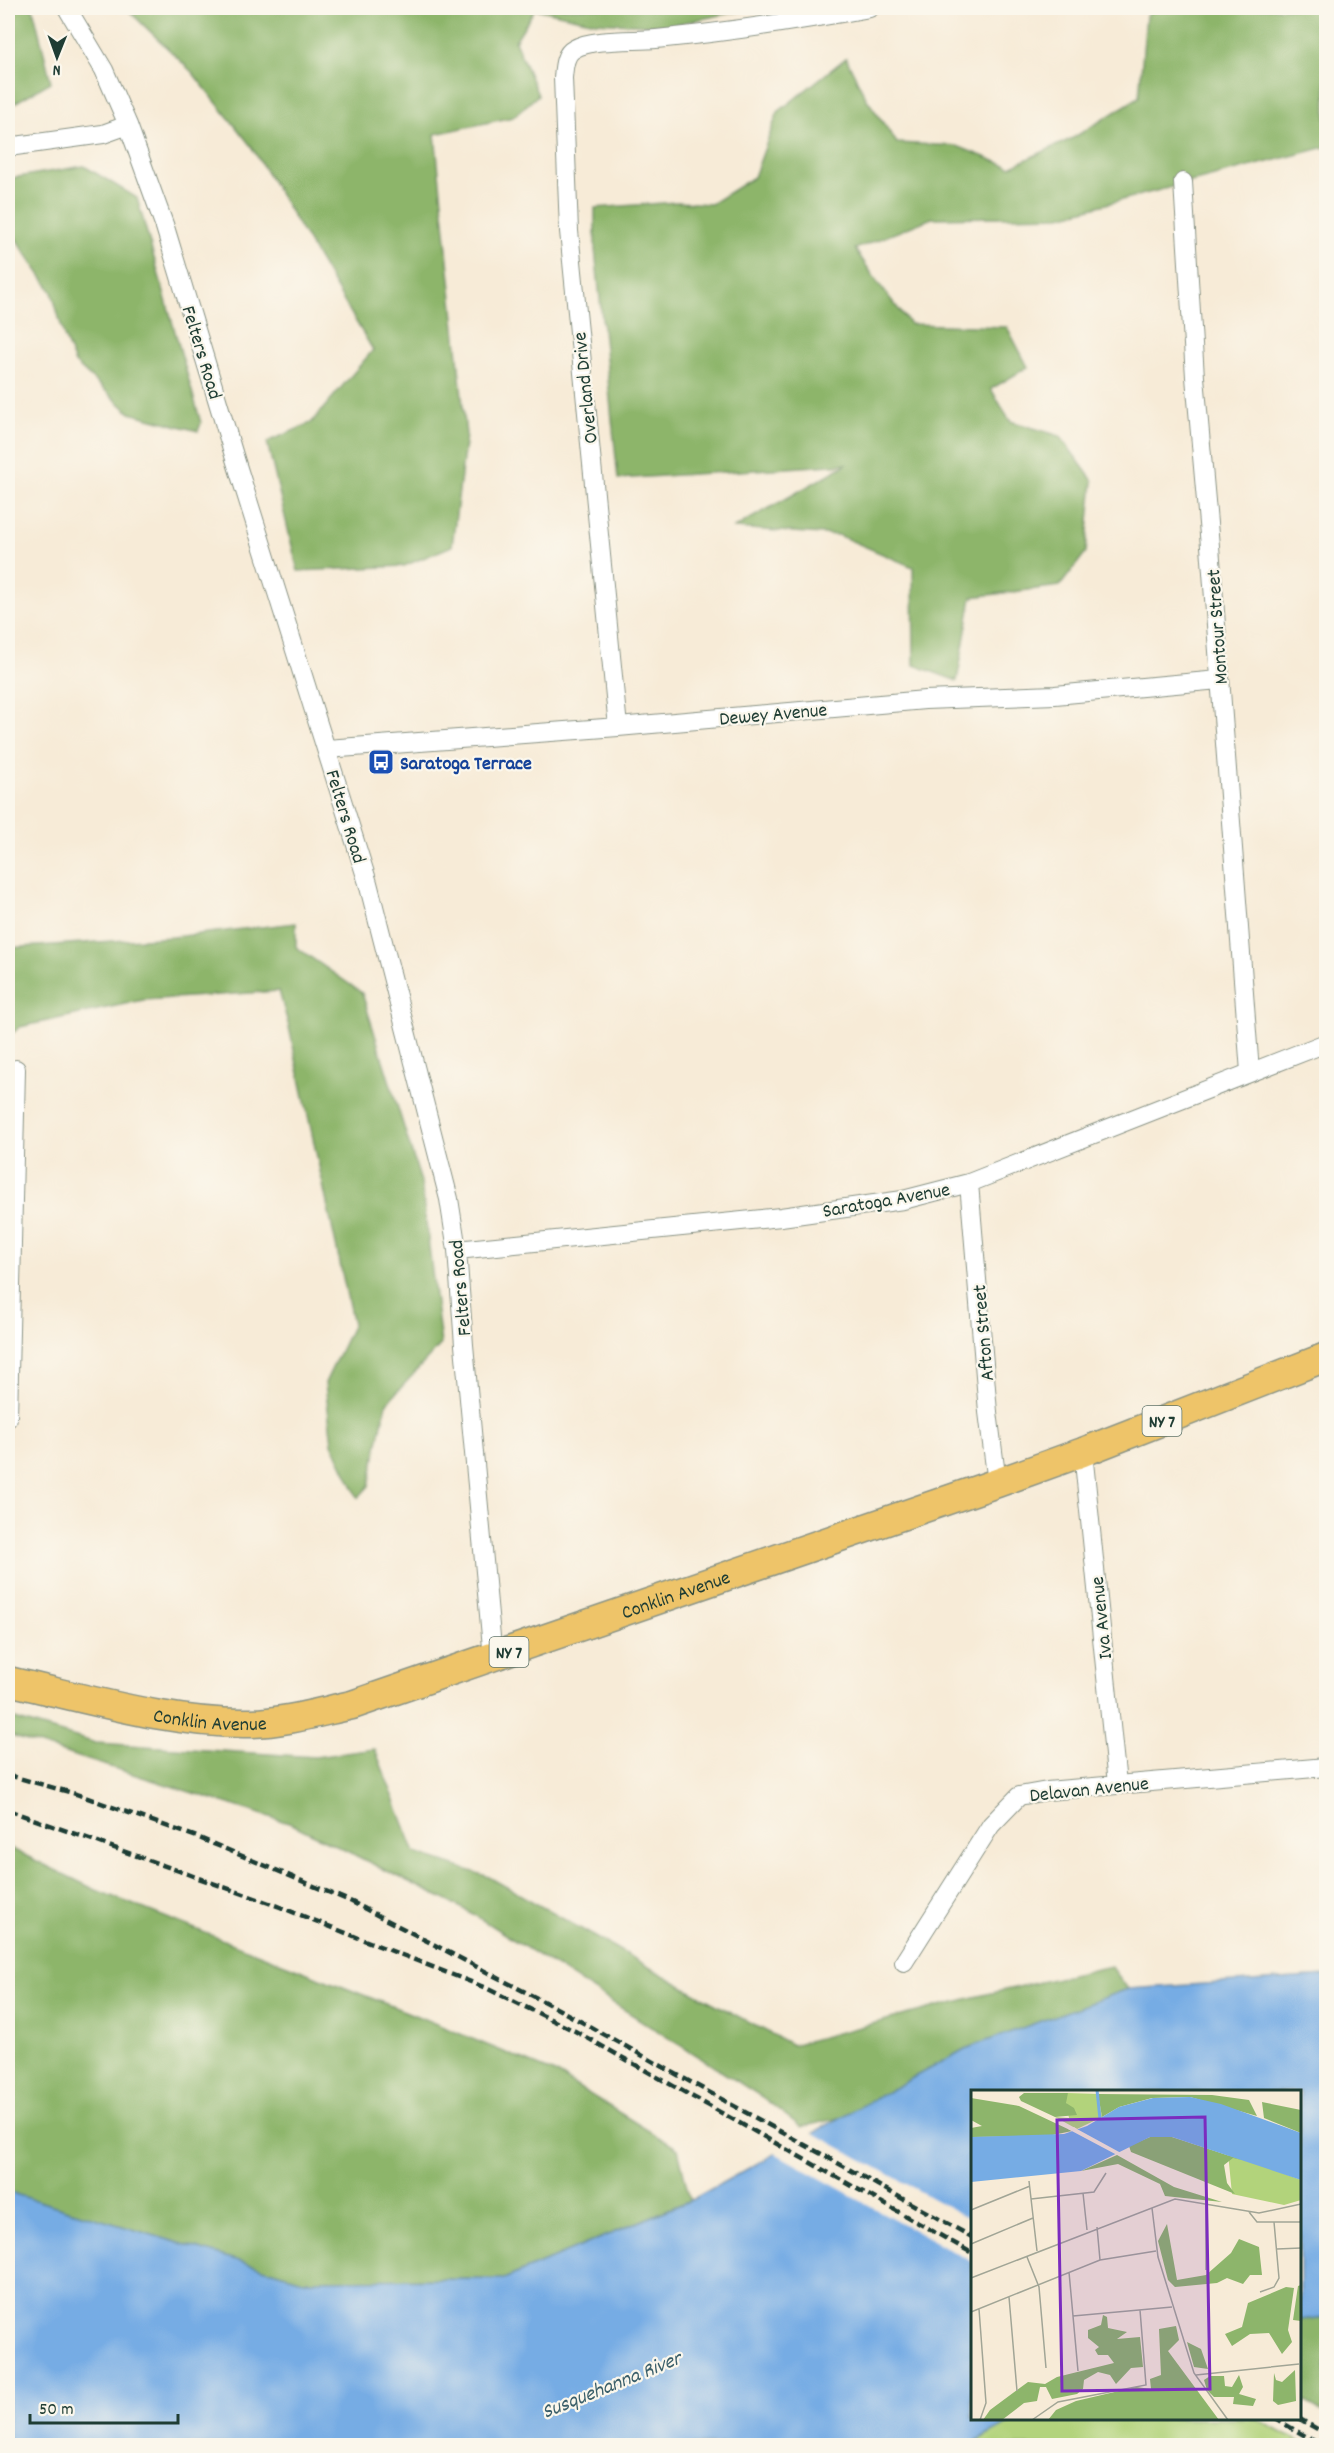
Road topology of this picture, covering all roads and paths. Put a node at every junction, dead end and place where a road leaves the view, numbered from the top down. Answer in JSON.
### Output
{"nodes":[{"id":1,"x":67,"y":8,"type":"edge"},
{"id":2,"x":870,"y":8,"type":"edge"},
{"id":3,"x":129,"y":124,"type":"junction"},
{"id":4,"x":8,"y":147,"type":"edge"},
{"id":5,"x":1182,"y":182,"type":"dead end"},
{"id":6,"x":1219,"y":680,"type":"junction"},
{"id":7,"x":618,"y":727,"type":"junction"},
{"id":8,"x":327,"y":749,"type":"junction"},
{"id":9,"x":1326,"y":1043,"type":"edge"},
{"id":10,"x":16,"y":1070,"type":"dead end"},
{"id":11,"x":1250,"y":1072,"type":"junction"},
{"id":12,"x":969,"y":1183,"type":"junction"},
{"id":13,"x":458,"y":1251,"type":"junction"},
{"id":14,"x":1326,"y":1357,"type":"edge"},
{"id":15,"x":8,"y":1418,"type":"edge"},
{"id":16,"x":1083,"y":1452,"type":"junction"},
{"id":17,"x":997,"y":1483,"type":"junction"},
{"id":18,"x":494,"y":1658,"type":"junction"},
{"id":19,"x":8,"y":1681,"type":"edge"},
{"id":20,"x":1326,"y":1767,"type":"edge"},
{"id":21,"x":1117,"y":1784,"type":"junction"},
{"id":22,"x":904,"y":1962,"type":"dead end"}],
"edges":[{"from":1,"to":3,"type":"street","name":"Felters Road"},
{"from":2,"to":7,"type":"street","name":"Overland Drive"},
{"from":3,"to":4,"type":"street"},
{"from":3,"to":8,"type":"street","name":"Felters Road"},
{"from":5,"to":6,"type":"street","name":"Montour Street"},
{"from":6,"to":7,"type":"street","name":"Dewey Avenue"},
{"from":6,"to":11,"type":"street","name":"Montour Street"},
{"from":7,"to":8,"type":"street","name":"Dewey Avenue"},
{"from":8,"to":13,"type":"street","name":"Felters Road"},
{"from":9,"to":11,"type":"street","name":"Saratoga Avenue"},
{"from":10,"to":15,"type":"street"},
{"from":11,"to":12,"type":"street","name":"Saratoga Avenue"},
{"from":12,"to":13,"type":"street","name":"Saratoga Avenue"},
{"from":12,"to":17,"type":"street","name":"Afton Street"},
{"from":13,"to":18,"type":"street","name":"Felters Road"},
{"from":14,"to":16,"type":"main road","name":"Conklin Avenue","number":"NY 7"},
{"from":16,"to":17,"type":"main road","name":"Conklin Avenue","number":"NY 7"},
{"from":16,"to":21,"type":"street","name":"Iva Avenue"},
{"from":17,"to":18,"type":"main road","name":"Conklin Avenue","number":"NY 7"},
{"from":18,"to":19,"type":"main road","name":"Conklin Avenue","number":"NY 7"},
{"from":20,"to":21,"type":"street","name":"Delavan Avenue"},
{"from":21,"to":22,"type":"street","name":"Delavan Avenue"}]}
